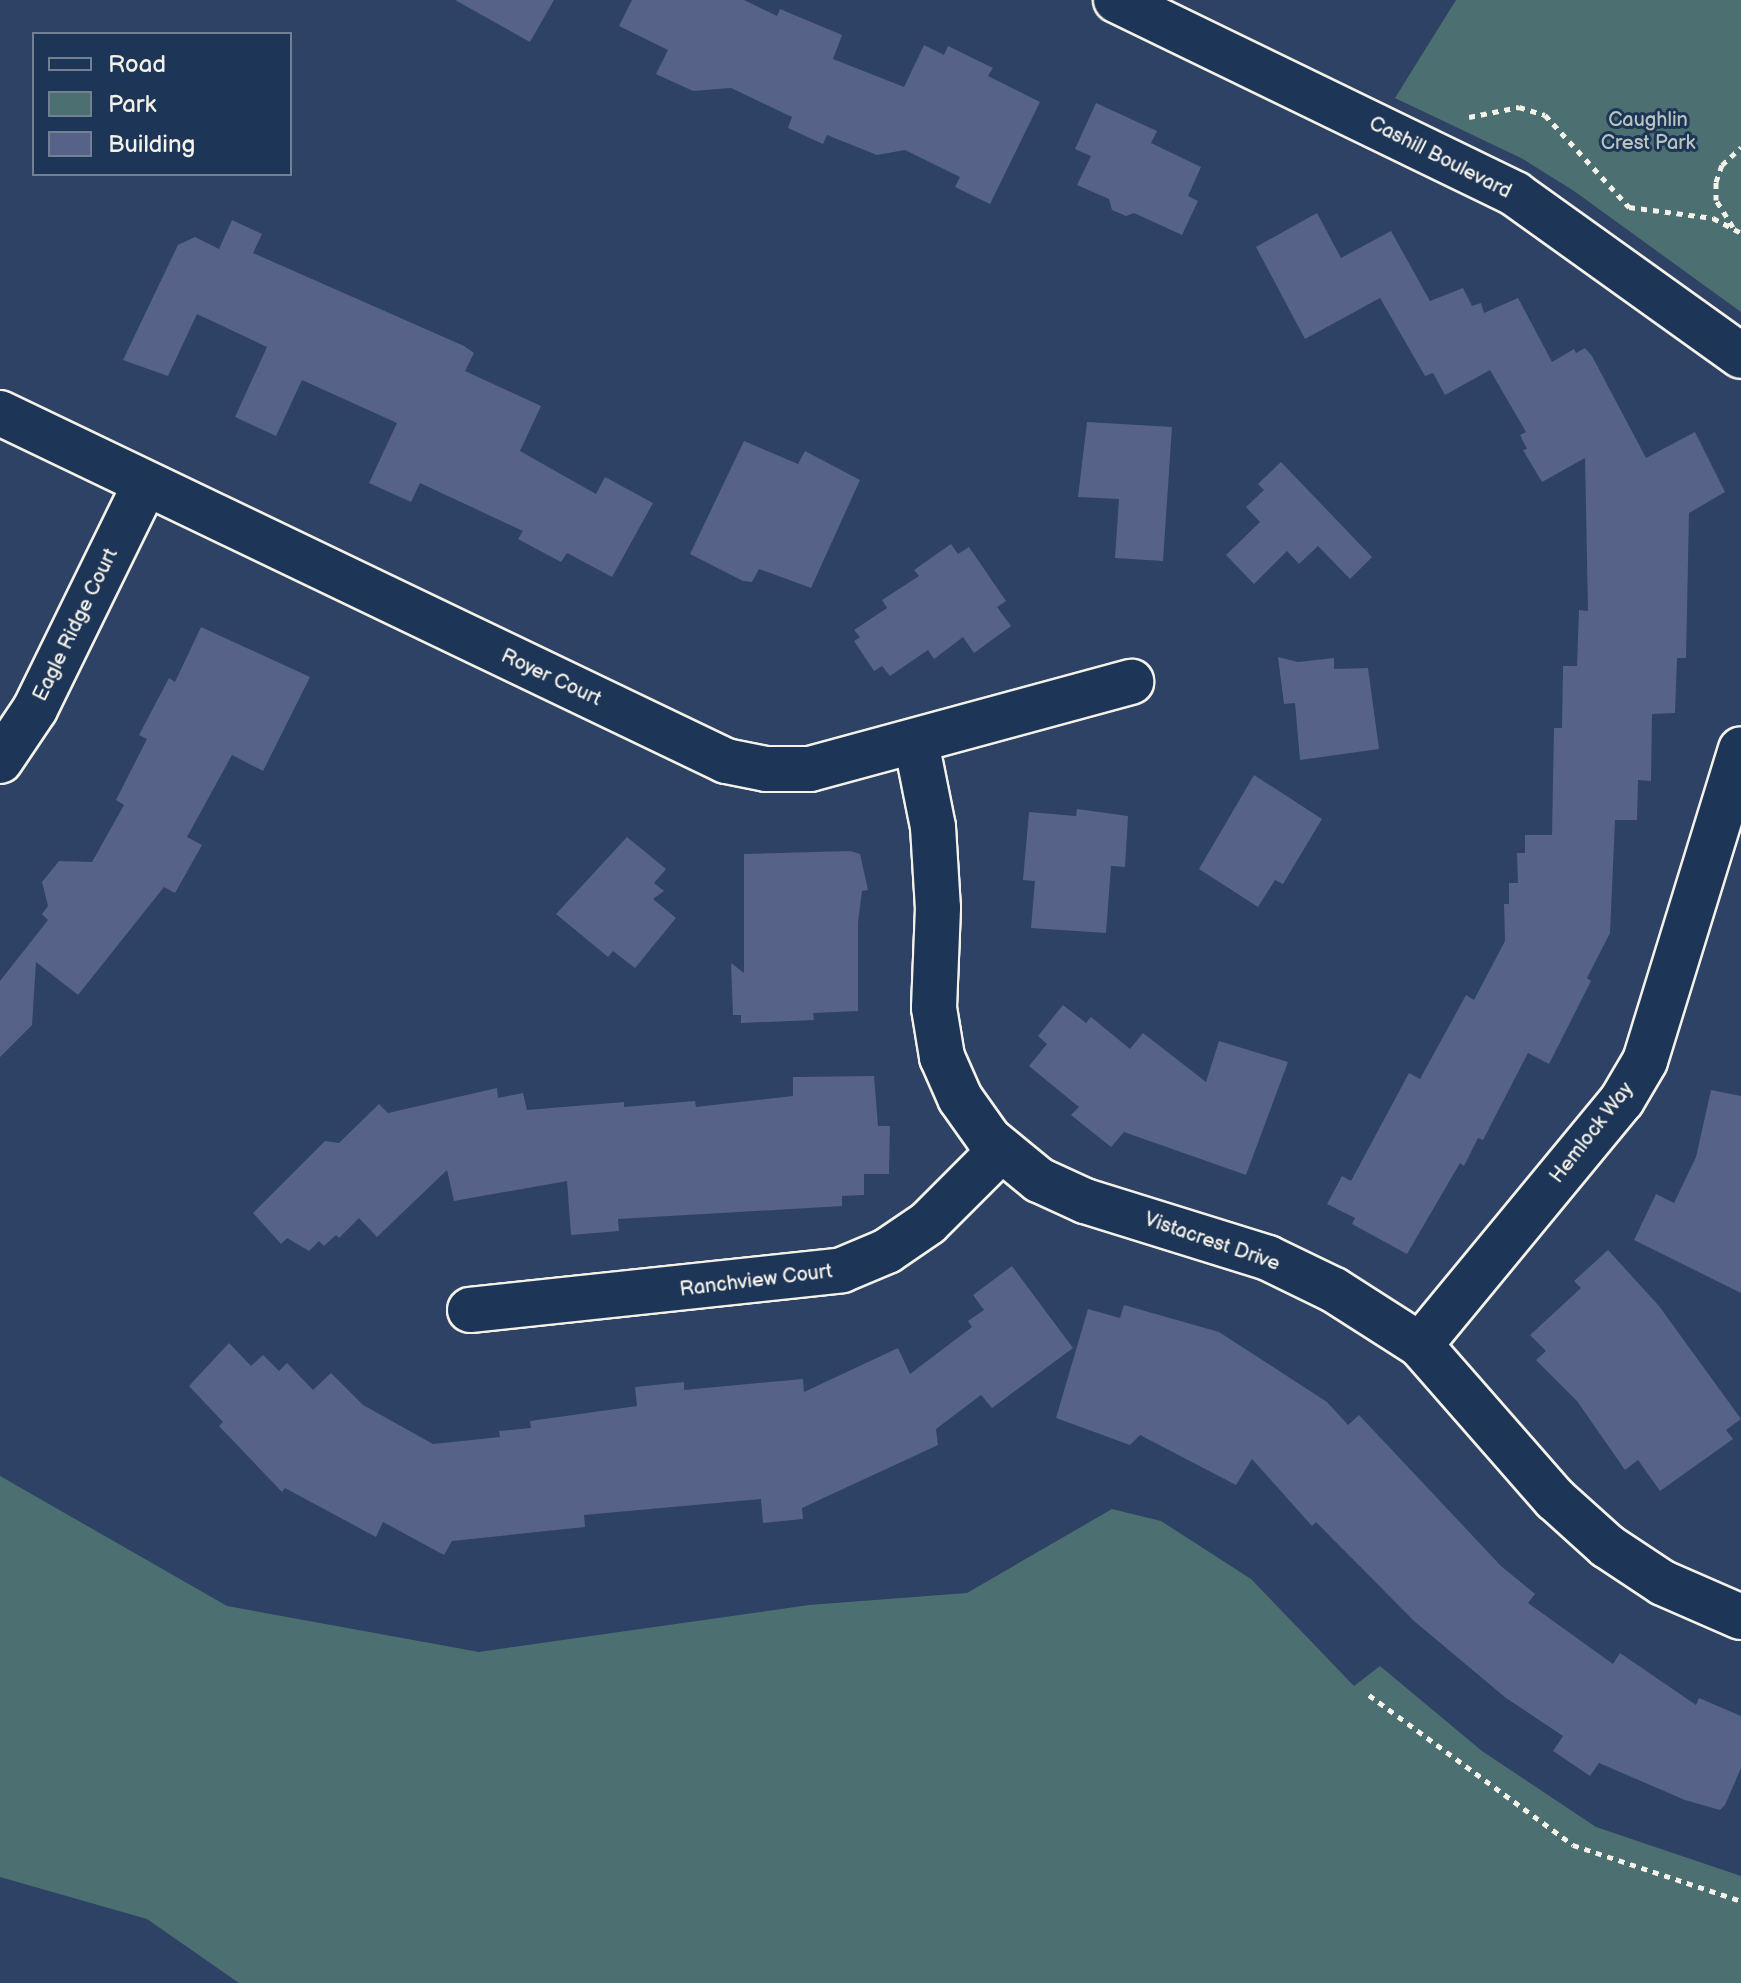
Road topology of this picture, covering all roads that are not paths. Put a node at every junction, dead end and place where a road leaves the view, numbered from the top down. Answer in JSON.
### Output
{"nodes":[{"id":1,"x":1116,"y":0,"type":"edge"},
{"id":2,"x":1741,"y":356,"type":"edge"},
{"id":3,"x":0,"y":413,"type":"edge"},
{"id":4,"x":145,"y":484,"type":"junction"},
{"id":5,"x":1131,"y":682,"type":"dead end"},
{"id":6,"x":916,"y":742,"type":"junction"},
{"id":7,"x":1741,"y":749,"type":"edge"},
{"id":8,"x":0,"y":761,"type":"edge"},
{"id":9,"x":1000,"y":1151,"type":"junction"},
{"id":10,"x":470,"y":1310,"type":"dead end"},
{"id":11,"x":1420,"y":1345,"type":"junction"},
{"id":12,"x":1741,"y":1617,"type":"edge"}],
"edges":[{"from":1,"to":2,"type":"street","name":"Cashill Boulevard"},
{"from":3,"to":4,"type":"street","name":"Royer Court"},
{"from":4,"to":6,"type":"street","name":"Royer Court"},
{"from":4,"to":8,"type":"street","name":"Eagle Ridge Court"},
{"from":5,"to":6,"type":"street","name":"Royer Court"},
{"from":6,"to":9,"type":"street","name":"Vistacrest Drive"},
{"from":7,"to":11,"type":"street","name":"Hemlock Way"},
{"from":9,"to":10,"type":"street","name":"Ranchview Court"},
{"from":9,"to":11,"type":"street","name":"Vistacrest Drive"},
{"from":11,"to":12,"type":"street","name":"Vistacrest Drive"}]}
